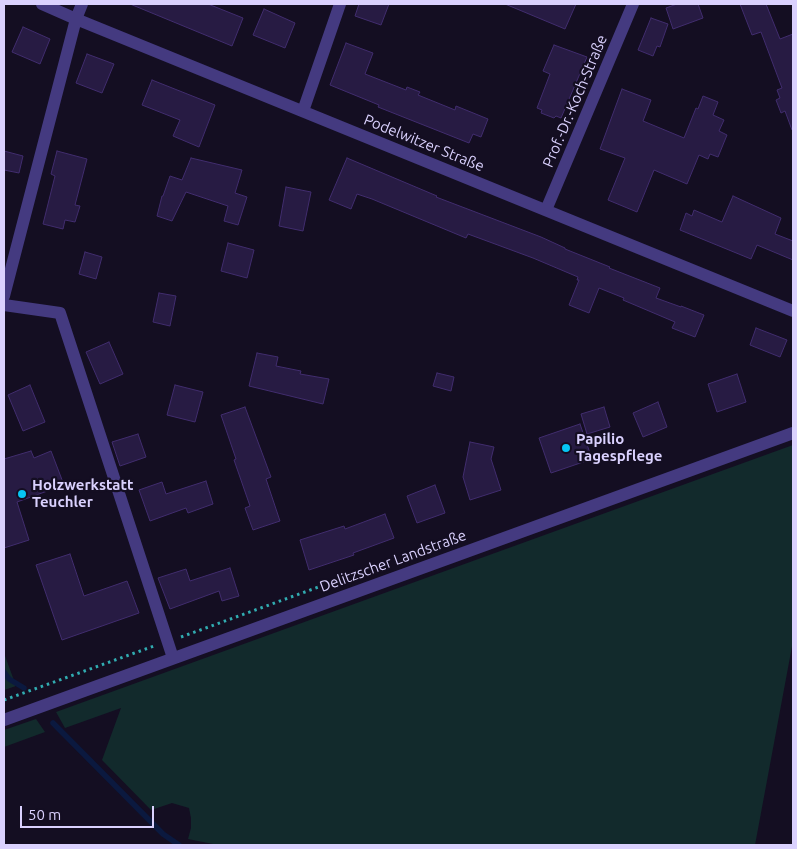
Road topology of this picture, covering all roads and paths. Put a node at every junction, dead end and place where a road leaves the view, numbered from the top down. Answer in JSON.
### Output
{"nodes":[{"id":1,"x":42,"y":4,"type":"edge"},
{"id":2,"x":82,"y":4,"type":"edge"},
{"id":3,"x":340,"y":4,"type":"edge"},
{"id":4,"x":633,"y":4,"type":"edge"},
{"id":5,"x":76,"y":19,"type":"junction"},
{"id":6,"x":303,"y":111,"type":"junction"},
{"id":7,"x":546,"y":210,"type":"junction"},
{"id":8,"x":4,"y":296,"type":"edge"},
{"id":9,"x":4,"y":305,"type":"edge"},
{"id":10,"x":793,"y":311,"type":"edge"},
{"id":11,"x":793,"y":434,"type":"edge"},
{"id":12,"x":342,"y":579,"type":"dead end"},
{"id":13,"x":168,"y":642,"type":"junction"},
{"id":14,"x":173,"y":658,"type":"junction"},
{"id":15,"x":4,"y":700,"type":"edge"},
{"id":16,"x":4,"y":720,"type":"edge"}],
"edges":[{"from":1,"to":5,"type":"street","name":"Podelwitzer Straße"},
{"from":2,"to":5,"type":"street"},
{"from":3,"to":6,"type":"street"},
{"from":4,"to":7,"type":"street","name":"Prof.-Dr.-Koch-Straße"},
{"from":5,"to":6,"type":"street","name":"Podelwitzer Straße"},
{"from":5,"to":8,"type":"street"},
{"from":6,"to":7,"type":"street","name":"Podelwitzer Straße"},
{"from":7,"to":10,"type":"street","name":"Podelwitzer Straße"},
{"from":9,"to":13,"type":"street"},
{"from":11,"to":14,"type":"street","name":"Delitzscher Landstraße"},
{"from":12,"to":13,"type":"path"},
{"from":13,"to":14,"type":"street"},
{"from":13,"to":15,"type":"path"},
{"from":14,"to":16,"type":"street","name":"Delitzscher Landstraße"}]}
